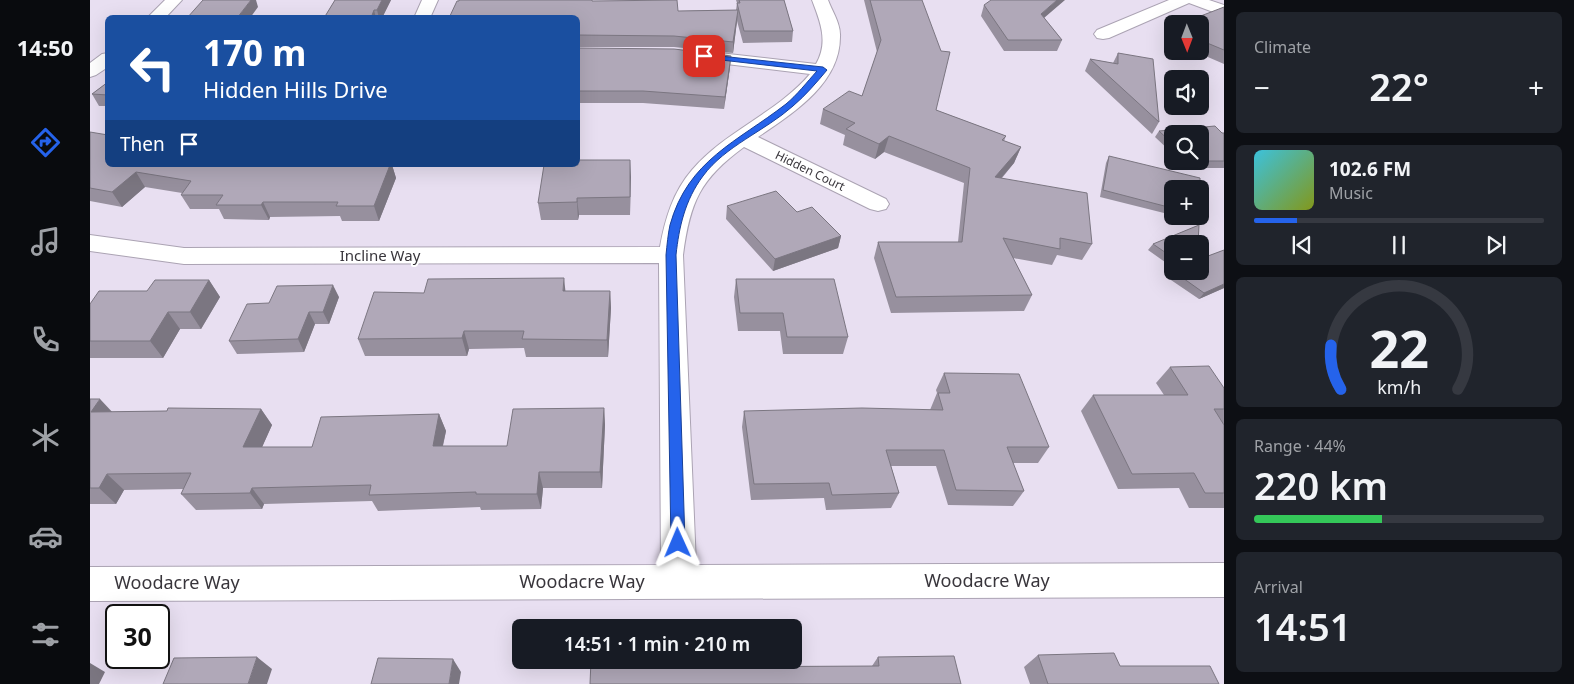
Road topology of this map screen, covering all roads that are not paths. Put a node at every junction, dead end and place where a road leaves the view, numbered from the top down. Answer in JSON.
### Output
{"nodes":[{"id":1,"x":174,"y":0,"type":"edge"},
{"id":2,"x":430,"y":0,"type":"edge"},
{"id":3,"x":820,"y":0,"type":"edge"},
{"id":4,"x":1183,"y":0,"type":"edge"},
{"id":5,"x":1194,"y":0,"type":"edge"},
{"id":6,"x":1224,"y":11,"type":"edge"},
{"id":7,"x":159,"y":15,"type":"edge"},
{"id":8,"x":423,"y":15,"type":"edge"},
{"id":9,"x":1103,"y":34,"type":"dead end"},
{"id":10,"x":674,"y":54,"type":"edge"},
{"id":11,"x":90,"y":58,"type":"edge"},
{"id":12,"x":105,"y":58,"type":"edge"},
{"id":13,"x":105,"y":60,"type":"edge"},
{"id":14,"x":823,"y":70,"type":"junction"},
{"id":15,"x":90,"y":71,"type":"edge"},
{"id":16,"x":743,"y":138,"type":"junction"},
{"id":17,"x":878,"y":204,"type":"dead end"},
{"id":18,"x":90,"y":243,"type":"edge"},
{"id":19,"x":671,"y":255,"type":"junction"},
{"id":20,"x":1224,"y":580,"type":"edge"},
{"id":21,"x":679,"y":582,"type":"junction"},
{"id":22,"x":90,"y":584,"type":"edge"}],
"edges":[{"from":1,"to":7,"type":"street"},
{"from":2,"to":8,"type":"street"},
{"from":3,"to":14,"type":"street"},
{"from":4,"to":9,"type":"street"},
{"from":5,"to":6,"type":"street"},
{"from":10,"to":14,"type":"street"},
{"from":11,"to":12,"type":"street"},
{"from":13,"to":15,"type":"street"},
{"from":14,"to":16,"type":"street"},
{"from":16,"to":17,"type":"street","name":"Hidden Court"},
{"from":16,"to":19,"type":"street"},
{"from":18,"to":19,"type":"street","name":"Incline Way"},
{"from":19,"to":21,"type":"street"},
{"from":20,"to":21,"type":"street","name":"Woodacre Way"},
{"from":21,"to":22,"type":"street","name":"Woodacre Way"}]}
